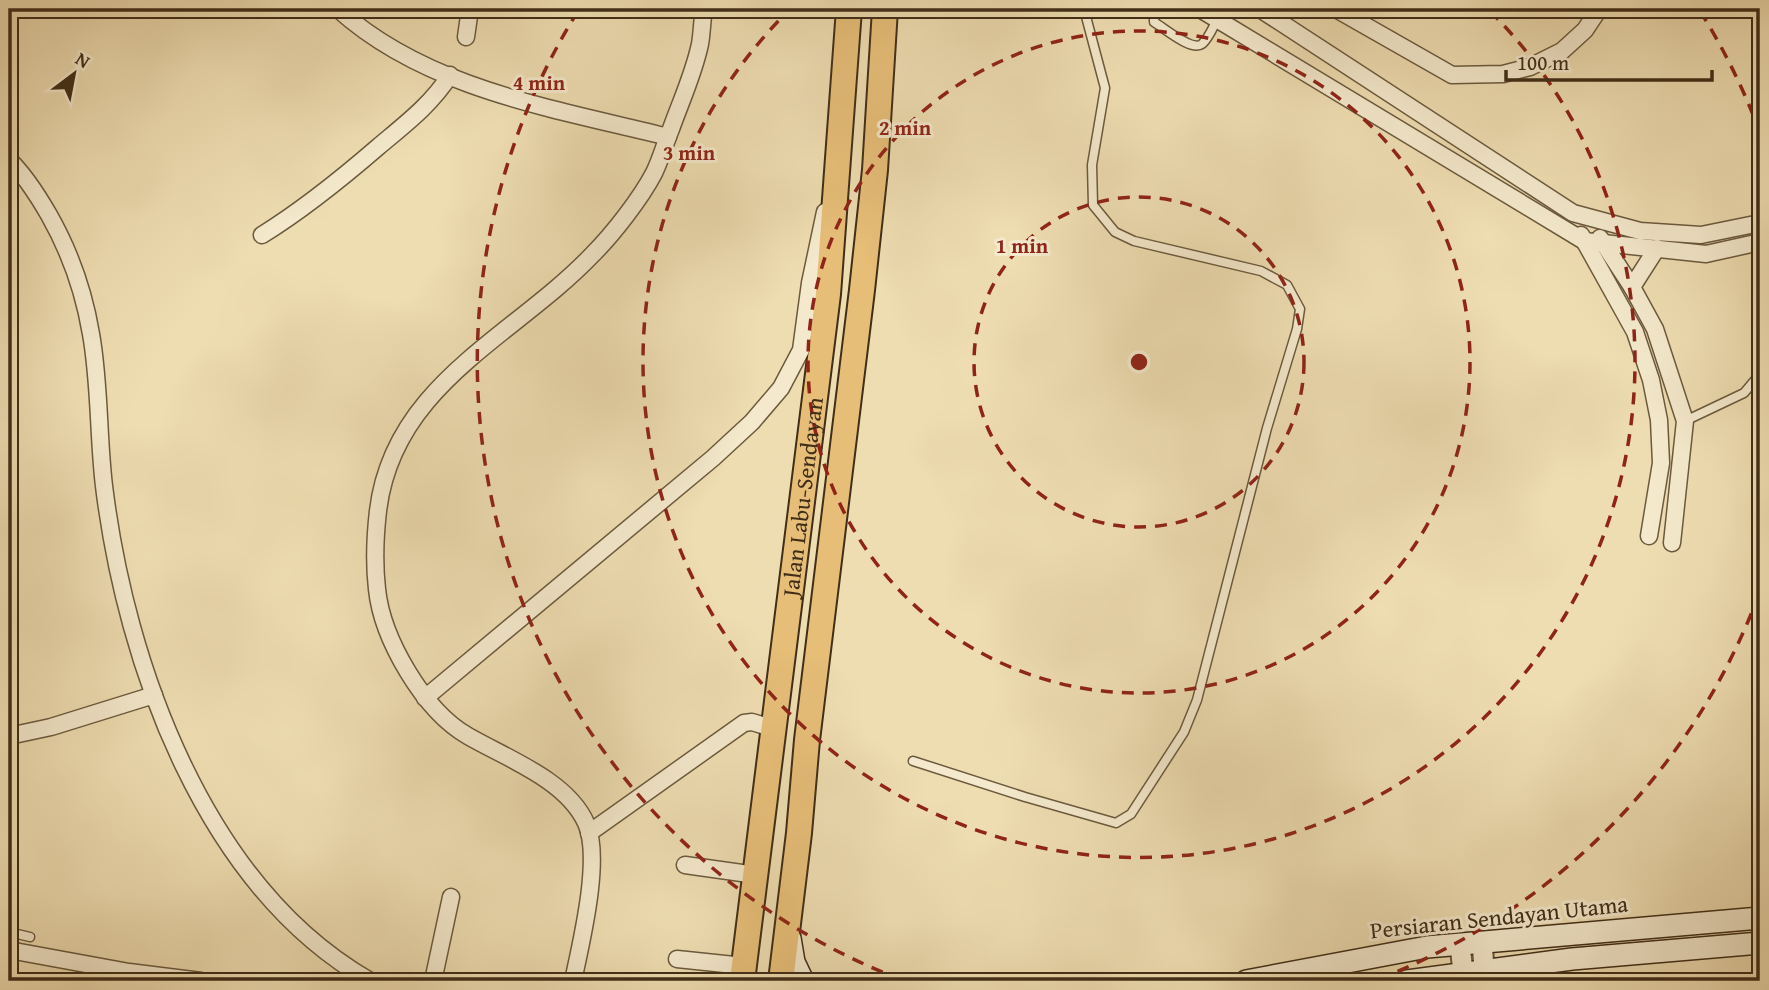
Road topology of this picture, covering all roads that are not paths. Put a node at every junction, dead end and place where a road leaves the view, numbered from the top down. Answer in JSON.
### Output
{"nodes":[{"id":1,"x":338,"y":9,"type":"edge"},
{"id":2,"x":470,"y":9,"type":"edge"},
{"id":3,"x":704,"y":9,"type":"edge"},
{"id":4,"x":849,"y":9,"type":"edge"},
{"id":5,"x":885,"y":9,"type":"edge"},
{"id":6,"x":1084,"y":9,"type":"edge"},
{"id":7,"x":1154,"y":9,"type":"edge"},
{"id":8,"x":1200,"y":9,"type":"edge"},
{"id":9,"x":1260,"y":9,"type":"edge"},
{"id":10,"x":1336,"y":9,"type":"edge"},
{"id":11,"x":1599,"y":9,"type":"edge"},
{"id":12,"x":1221,"y":14,"type":"edge"},
{"id":13,"x":466,"y":37,"type":"dead end"},
{"id":14,"x":1307,"y":38,"type":"junction"},
{"id":15,"x":1290,"y":64,"type":"junction"},
{"id":16,"x":450,"y":75,"type":"junction"},
{"id":17,"x":668,"y":137,"type":"junction"},
{"id":18,"x":9,"y":160,"type":"edge"},
{"id":19,"x":835,"y":202,"type":"junction"},
{"id":20,"x":1573,"y":213,"type":"junction"},
{"id":21,"x":1591,"y":219,"type":"junction"},
{"id":22,"x":1760,"y":223,"type":"edge"},
{"id":23,"x":262,"y":235,"type":"dead end"},
{"id":24,"x":1584,"y":242,"type":"junction"},
{"id":25,"x":1760,"y":242,"type":"edge"},
{"id":26,"x":1602,"y":243,"type":"junction"},
{"id":27,"x":1657,"y":248,"type":"junction"},
{"id":28,"x":1632,"y":287,"type":"junction"},
{"id":29,"x":1760,"y":374,"type":"edge"},
{"id":30,"x":1685,"y":421,"type":"junction"},
{"id":31,"x":1649,"y":536,"type":"dead end"},
{"id":32,"x":1672,"y":543,"type":"dead end"},
{"id":33,"x":154,"y":695,"type":"junction"},
{"id":34,"x":425,"y":698,"type":"junction"},
{"id":35,"x":775,"y":729,"type":"junction"},
{"id":36,"x":9,"y":736,"type":"edge"},
{"id":37,"x":914,"y":761,"type":"dead end"},
{"id":38,"x":589,"y":833,"type":"junction"},
{"id":39,"x":685,"y":865,"type":"dead end"},
{"id":40,"x":756,"y":874,"type":"junction"},
{"id":41,"x":451,"y":897,"type":"dead end"},
{"id":42,"x":1760,"y":918,"type":"edge"},
{"id":43,"x":788,"y":926,"type":"junction"},
{"id":44,"x":9,"y":932,"type":"edge"},
{"id":45,"x":30,"y":937,"type":"dead end"},
{"id":46,"x":1482,"y":942,"type":"junction"},
{"id":47,"x":1760,"y":943,"type":"edge"},
{"id":48,"x":1460,"y":945,"type":"junction"},
{"id":49,"x":9,"y":950,"type":"edge"},
{"id":50,"x":677,"y":959,"type":"dead end"},
{"id":51,"x":1529,"y":965,"type":"junction"},
{"id":52,"x":743,"y":973,"type":"edge"},
{"id":53,"x":1474,"y":977,"type":"edge"},
{"id":54,"x":1253,"y":980,"type":"edge"},
{"id":55,"x":1417,"y":980,"type":"edge"},
{"id":56,"x":201,"y":981,"type":"edge"},
{"id":57,"x":370,"y":981,"type":"edge"},
{"id":58,"x":433,"y":981,"type":"edge"},
{"id":59,"x":573,"y":981,"type":"edge"},
{"id":60,"x":781,"y":981,"type":"edge"},
{"id":61,"x":803,"y":981,"type":"edge"},
{"id":62,"x":1511,"y":981,"type":"edge"}],
"edges":[{"from":1,"to":16,"type":"street"},
{"from":2,"to":13,"type":"street"},
{"from":3,"to":17,"type":"street"},
{"from":4,"to":19,"type":"main road","name":"Jalan Labu-Sendayan"},
{"from":5,"to":43,"type":"main road","name":"Jalan Labu-Sendayan"},
{"from":6,"to":37,"type":"lane"},
{"from":7,"to":12,"type":"lane"},
{"from":8,"to":12,"type":"street"},
{"from":9,"to":14,"type":"street"},
{"from":10,"to":11,"type":"street"},
{"from":12,"to":15,"type":"street"},
{"from":14,"to":15,"type":"street"},
{"from":14,"to":20,"type":"street"},
{"from":15,"to":24,"type":"street"},
{"from":16,"to":17,"type":"street"},
{"from":16,"to":23,"type":"street"},
{"from":17,"to":34,"type":"street"},
{"from":18,"to":33,"type":"street"},
{"from":19,"to":34,"type":"street"},
{"from":19,"to":35,"type":"main road","name":"Jalan Labu-Sendayan"},
{"from":20,"to":21,"type":"street"},
{"from":20,"to":24,"type":"street"},
{"from":21,"to":22,"type":"street"},
{"from":21,"to":26,"type":"street"},
{"from":24,"to":26,"type":"street"},
{"from":24,"to":31,"type":"street"},
{"from":25,"to":27,"type":"street"},
{"from":26,"to":27,"type":"street"},
{"from":26,"to":28,"type":"street"},
{"from":27,"to":28,"type":"street"},
{"from":28,"to":30,"type":"street"},
{"from":29,"to":30,"type":"lane"},
{"from":30,"to":32,"type":"street"},
{"from":33,"to":36,"type":"street"},
{"from":33,"to":57,"type":"street"},
{"from":34,"to":38,"type":"street"},
{"from":35,"to":38,"type":"street"},
{"from":35,"to":40,"type":"main road","name":"Jalan Labu-Sendayan"},
{"from":38,"to":59,"type":"street"},
{"from":39,"to":40,"type":"street"},
{"from":40,"to":52,"type":"main road","name":"Jalan Labu-Sendayan"},
{"from":41,"to":58,"type":"street"},
{"from":42,"to":46,"type":"main road","name":"Persiaran Sendayan Utama"},
{"from":43,"to":60,"type":"main road","name":"Jalan Labu-Sendayan"},
{"from":43,"to":61,"type":"main road"},
{"from":44,"to":45,"type":"lane"},
{"from":46,"to":48,"type":"main road","name":"Persiaran Sendayan Utama"},
{"from":46,"to":53,"type":"street"},
{"from":47,"to":51,"type":"main road"},
{"from":48,"to":53,"type":"street"},
{"from":48,"to":54,"type":"main road","name":"Persiaran Sendayan Utama"},
{"from":49,"to":56,"type":"street"},
{"from":50,"to":52,"type":"street"},
{"from":51,"to":53,"type":"main road"},
{"from":51,"to":62,"type":"main road"},
{"from":53,"to":55,"type":"main road"}]}
